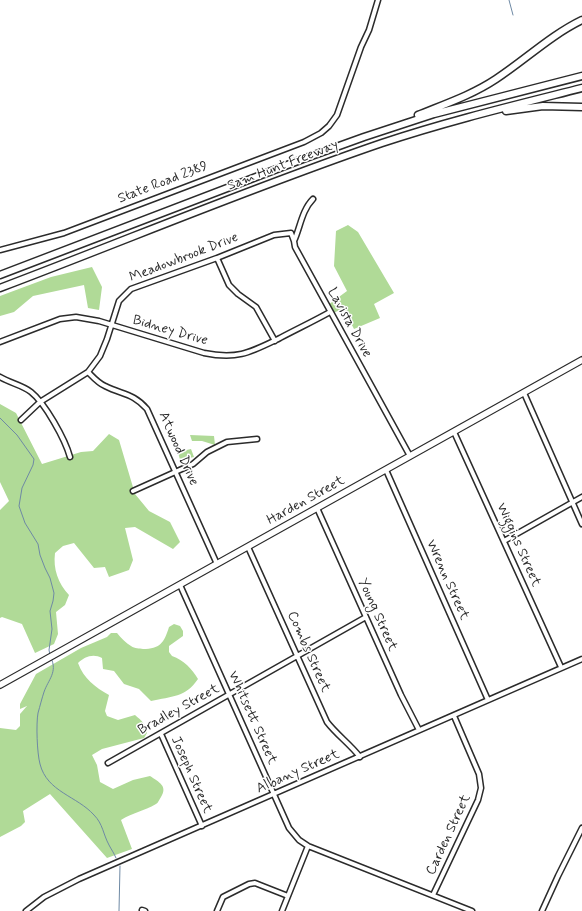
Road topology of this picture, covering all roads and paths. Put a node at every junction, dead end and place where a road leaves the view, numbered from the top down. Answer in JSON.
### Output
{"nodes":[{"id":1,"x":378,"y":0,"type":"edge"},
{"id":2,"x":582,"y":20,"type":"edge"},
{"id":3,"x":582,"y":76,"type":"edge"},
{"id":4,"x":582,"y":88,"type":"edge"},
{"id":5,"x":582,"y":107,"type":"edge"},
{"id":6,"x":465,"y":118,"type":"junction"},
{"id":7,"x":364,"y":138,"type":"junction"},
{"id":8,"x":313,"y":199,"type":"dead end"},
{"id":9,"x":294,"y":241,"type":"junction"},
{"id":10,"x":0,"y":250,"type":"edge"},
{"id":11,"x":217,"y":258,"type":"junction"},
{"id":12,"x":0,"y":275,"type":"edge"},
{"id":13,"x":0,"y":288,"type":"edge"},
{"id":14,"x":330,"y":312,"type":"junction"},
{"id":15,"x":111,"y":326,"type":"junction"},
{"id":16,"x":274,"y":341,"type":"junction"},
{"id":17,"x":0,"y":342,"type":"edge"},
{"id":18,"x":582,"y":360,"type":"edge"},
{"id":19,"x":88,"y":372,"type":"junction"},
{"id":20,"x":0,"y":377,"type":"edge"},
{"id":21,"x":524,"y":393,"type":"junction"},
{"id":22,"x":40,"y":402,"type":"junction"},
{"id":23,"x":21,"y":420,"type":"dead end"},
{"id":24,"x":454,"y":432,"type":"junction"},
{"id":25,"x":257,"y":439,"type":"dead end"},
{"id":26,"x":410,"y":456,"type":"junction"},
{"id":27,"x":70,"y":457,"type":"dead end"},
{"id":28,"x":386,"y":470,"type":"junction"},
{"id":29,"x":176,"y":472,"type":"junction"},
{"id":30,"x":133,"y":491,"type":"dead end"},
{"id":31,"x":582,"y":497,"type":"edge"},
{"id":32,"x":573,"y":502,"type":"junction"},
{"id":33,"x":317,"y":508,"type":"junction"},
{"id":34,"x":582,"y":524,"type":"edge"},
{"id":35,"x":504,"y":541,"type":"junction"},
{"id":36,"x":248,"y":547,"type":"junction"},
{"id":37,"x":217,"y":564,"type":"junction"},
{"id":38,"x":180,"y":585,"type":"junction"},
{"id":39,"x":366,"y":617,"type":"junction"},
{"id":40,"x":298,"y":656,"type":"junction"},
{"id":41,"x":582,"y":659,"type":"edge"},
{"id":42,"x":561,"y":667,"type":"junction"},
{"id":43,"x":0,"y":685,"type":"edge"},
{"id":44,"x":229,"y":695,"type":"junction"},
{"id":45,"x":488,"y":700,"type":"junction"},
{"id":46,"x":454,"y":716,"type":"junction"},
{"id":47,"x":419,"y":730,"type":"junction"},
{"id":48,"x":160,"y":734,"type":"junction"},
{"id":49,"x":360,"y":757,"type":"junction"},
{"id":50,"x":108,"y":763,"type":"dead end"},
{"id":51,"x":274,"y":794,"type":"junction"},
{"id":52,"x":202,"y":826,"type":"junction"},
{"id":53,"x":582,"y":828,"type":"edge"},
{"id":54,"x":308,"y":846,"type":"junction"},
{"id":55,"x":433,"y":895,"type":"junction"},
{"id":56,"x":288,"y":896,"type":"junction"},
{"id":57,"x":26,"y":911,"type":"edge"},
{"id":58,"x":217,"y":911,"type":"edge"},
{"id":59,"x":282,"y":911,"type":"edge"},
{"id":60,"x":472,"y":911,"type":"edge"},
{"id":61,"x":542,"y":911,"type":"edge"}],
"edges":[{"from":1,"to":10,"type":"street","name":"State Road 2389"},
{"from":2,"to":7,"type":"highway"},
{"from":3,"to":7,"type":"highway","name":"Sam Hunt Freeway"},
{"from":4,"to":6,"type":"highway","name":"Sam Hunt Freeway"},
{"from":5,"to":6,"type":"highway"},
{"from":6,"to":13,"type":"highway","name":"Sam Hunt Freeway"},
{"from":7,"to":12,"type":"highway","name":"Sam Hunt Freeway"},
{"from":8,"to":9,"type":"street"},
{"from":9,"to":11,"type":"street","name":"Meadowbrook Drive"},
{"from":9,"to":14,"type":"street","name":"Lavista Drive"},
{"from":11,"to":15,"type":"street","name":"Meadowbrook Drive"},
{"from":11,"to":16,"type":"street"},
{"from":14,"to":16,"type":"street","name":"Bidney Drive"},
{"from":14,"to":26,"type":"street","name":"Lavista Drive"},
{"from":15,"to":16,"type":"street","name":"Bidney Drive"},
{"from":15,"to":17,"type":"street","name":"Bidney Drive"},
{"from":15,"to":19,"type":"street","name":"Meadowbrook Drive"},
{"from":18,"to":21,"type":"main road","name":"Harden Street"},
{"from":19,"to":22,"type":"street","name":"Meadowbrook Drive"},
{"from":19,"to":29,"type":"street","name":"Atwood Drive"},
{"from":20,"to":22,"type":"street"},
{"from":21,"to":24,"type":"main road","name":"Harden Street"},
{"from":21,"to":32,"type":"street"},
{"from":22,"to":23,"type":"street","name":"Meadowbrook Drive"},
{"from":22,"to":27,"type":"street"},
{"from":24,"to":26,"type":"main road","name":"Harden Street"},
{"from":24,"to":35,"type":"street","name":"Wiggins Street"},
{"from":25,"to":29,"type":"street"},
{"from":26,"to":28,"type":"main road","name":"Harden Street"},
{"from":28,"to":33,"type":"main road","name":"Harden Street"},
{"from":28,"to":45,"type":"street","name":"Wrenn Street"},
{"from":29,"to":30,"type":"street"},
{"from":29,"to":37,"type":"street","name":"Atwood Drive"},
{"from":31,"to":32,"type":"street"},
{"from":32,"to":34,"type":"street"},
{"from":32,"to":35,"type":"street"},
{"from":33,"to":36,"type":"main road","name":"Harden Street"},
{"from":33,"to":39,"type":"street","name":"Young Street"},
{"from":35,"to":42,"type":"street","name":"Wiggins Street"},
{"from":36,"to":37,"type":"main road","name":"Harden Street"},
{"from":36,"to":40,"type":"street","name":"Combs Street"},
{"from":37,"to":38,"type":"main road","name":"Harden Street"},
{"from":38,"to":43,"type":"main road","name":"Harden Street"},
{"from":38,"to":44,"type":"street","name":"Whitsett Street"},
{"from":39,"to":40,"type":"street","name":"Bradley Street"},
{"from":39,"to":47,"type":"street","name":"Young Street"},
{"from":40,"to":44,"type":"street","name":"Bradley Street"},
{"from":40,"to":49,"type":"street","name":"Combs Street"},
{"from":41,"to":42,"type":"street","name":"Albany Street"},
{"from":42,"to":45,"type":"street","name":"Albany Street"},
{"from":44,"to":48,"type":"street","name":"Bradley Street"},
{"from":44,"to":51,"type":"street","name":"Whitsett Street"},
{"from":45,"to":46,"type":"street","name":"Albany Street"},
{"from":46,"to":47,"type":"street","name":"Albany Street"},
{"from":46,"to":55,"type":"street","name":"Carden Street"},
{"from":47,"to":49,"type":"street","name":"Albany Street"},
{"from":48,"to":50,"type":"street","name":"Bradley Street"},
{"from":48,"to":52,"type":"street","name":"Joseph Street"},
{"from":49,"to":51,"type":"street","name":"Albany Street"},
{"from":51,"to":52,"type":"street","name":"Albany Street"},
{"from":51,"to":54,"type":"street","name":"Whitsett Street"},
{"from":52,"to":57,"type":"street","name":"Albany Street"},
{"from":53,"to":61,"type":"street"},
{"from":54,"to":55,"type":"street","name":"Whitsett Street"},
{"from":54,"to":56,"type":"street"},
{"from":55,"to":60,"type":"street","name":"Whitsett Street"},
{"from":56,"to":58,"type":"street"},
{"from":56,"to":59,"type":"street"}]}
